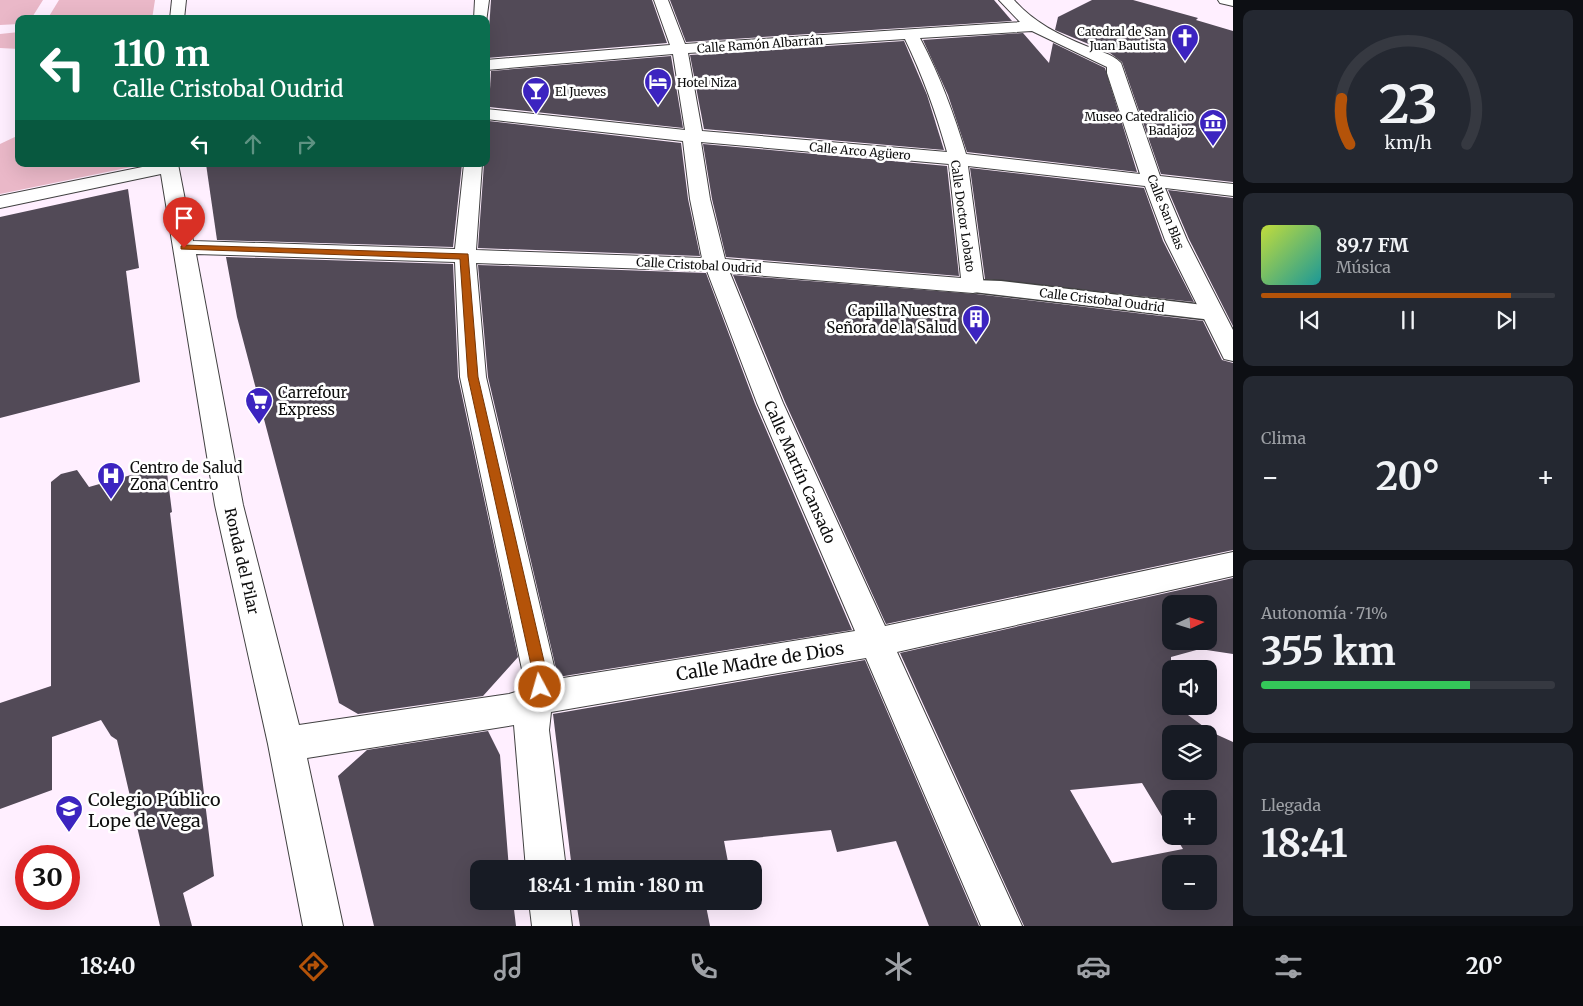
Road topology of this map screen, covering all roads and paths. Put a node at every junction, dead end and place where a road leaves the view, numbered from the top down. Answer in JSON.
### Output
{"nodes":[{"id":1,"x":179,"y":0,"type":"edge"},
{"id":2,"x":482,"y":0,"type":"edge"},
{"id":3,"x":661,"y":0,"type":"edge"},
{"id":4,"x":1006,"y":0,"type":"edge"},
{"id":5,"x":177,"y":15,"type":"edge"},
{"id":6,"x":481,"y":15,"type":"edge"},
{"id":7,"x":1035,"y":26,"type":"junction"},
{"id":8,"x":910,"y":34,"type":"junction"},
{"id":9,"x":680,"y":50,"type":"junction"},
{"id":10,"x":490,"y":65,"type":"edge"},
{"id":11,"x":490,"y":114,"type":"edge"},
{"id":12,"x":692,"y":135,"type":"junction"},
{"id":13,"x":958,"y":160,"type":"junction"},
{"id":14,"x":160,"y":167,"type":"edge"},
{"id":15,"x":169,"y":167,"type":"edge"},
{"id":16,"x":473,"y":167,"type":"edge"},
{"id":17,"x":1154,"y":182,"type":"junction"},
{"id":18,"x":1233,"y":190,"type":"edge"},
{"id":19,"x":0,"y":202,"type":"edge"},
{"id":20,"x":184,"y":248,"type":"junction"},
{"id":21,"x":465,"y":256,"type":"junction"},
{"id":22,"x":718,"y":266,"type":"junction"},
{"id":23,"x":973,"y":286,"type":"junction"},
{"id":24,"x":1212,"y":313,"type":"junction"},
{"id":25,"x":1233,"y":353,"type":"edge"},
{"id":26,"x":1233,"y":564,"type":"edge"},
{"id":27,"x":876,"y":642,"type":"junction"},
{"id":28,"x":539,"y":699,"type":"junction"},
{"id":29,"x":286,"y":744,"type":"junction"},
{"id":30,"x":545,"y":860,"type":"edge"},
{"id":31,"x":550,"y":910,"type":"edge"},
{"id":32,"x":323,"y":926,"type":"edge"},
{"id":33,"x":552,"y":926,"type":"edge"},
{"id":34,"x":1002,"y":926,"type":"edge"}],
"edges":[{"from":1,"to":5,"type":"street"},
{"from":2,"to":6,"type":"street"},
{"from":3,"to":9,"type":"street","name":"Calle Martín Cansado"},
{"from":4,"to":7,"type":"street"},
{"from":7,"to":8,"type":"street","name":"Calle Ramón Albarrán"},
{"from":7,"to":17,"type":"street","name":"Calle San Blas"},
{"from":8,"to":9,"type":"street","name":"Calle Ramón Albarrán"},
{"from":8,"to":13,"type":"street","name":"Calle Doctor Lobato"},
{"from":9,"to":10,"type":"street","name":"Calle Ramón Albarrán"},
{"from":9,"to":12,"type":"street","name":"Calle Martín Cansado"},
{"from":11,"to":12,"type":"street","name":"Calle Arco Agüero"},
{"from":12,"to":13,"type":"street","name":"Calle Arco Agüero"},
{"from":12,"to":22,"type":"street","name":"Calle Martín Cansado"},
{"from":13,"to":17,"type":"street","name":"Calle Arco Agüero"},
{"from":13,"to":23,"type":"street","name":"Calle Doctor Lobato"},
{"from":14,"to":19,"type":"street"},
{"from":15,"to":20,"type":"street","name":"Ronda del Pilar"},
{"from":16,"to":21,"type":"street"},
{"from":17,"to":18,"type":"street","name":"Calle Arco Agüero"},
{"from":17,"to":24,"type":"street","name":"Calle San Blas"},
{"from":20,"to":21,"type":"street","name":"Calle Cristobal Oudrid"},
{"from":20,"to":29,"type":"street","name":"Ronda del Pilar"},
{"from":21,"to":22,"type":"street","name":"Calle Cristobal Oudrid"},
{"from":21,"to":28,"type":"street"},
{"from":22,"to":23,"type":"street","name":"Calle Cristobal Oudrid"},
{"from":22,"to":27,"type":"street","name":"Calle Martín Cansado"},
{"from":23,"to":24,"type":"street","name":"Calle Cristobal Oudrid"},
{"from":24,"to":25,"type":"street","name":"Calle San Blas"},
{"from":26,"to":27,"type":"street","name":"Calle Madre de Dios"},
{"from":27,"to":28,"type":"street","name":"Calle Madre de Dios"},
{"from":27,"to":34,"type":"street","name":"Calle Martín Cansado"},
{"from":28,"to":29,"type":"street","name":"Calle Madre de Dios"},
{"from":28,"to":30,"type":"street"},
{"from":29,"to":32,"type":"street","name":"Ronda del Pilar"},
{"from":31,"to":33,"type":"street"}]}
